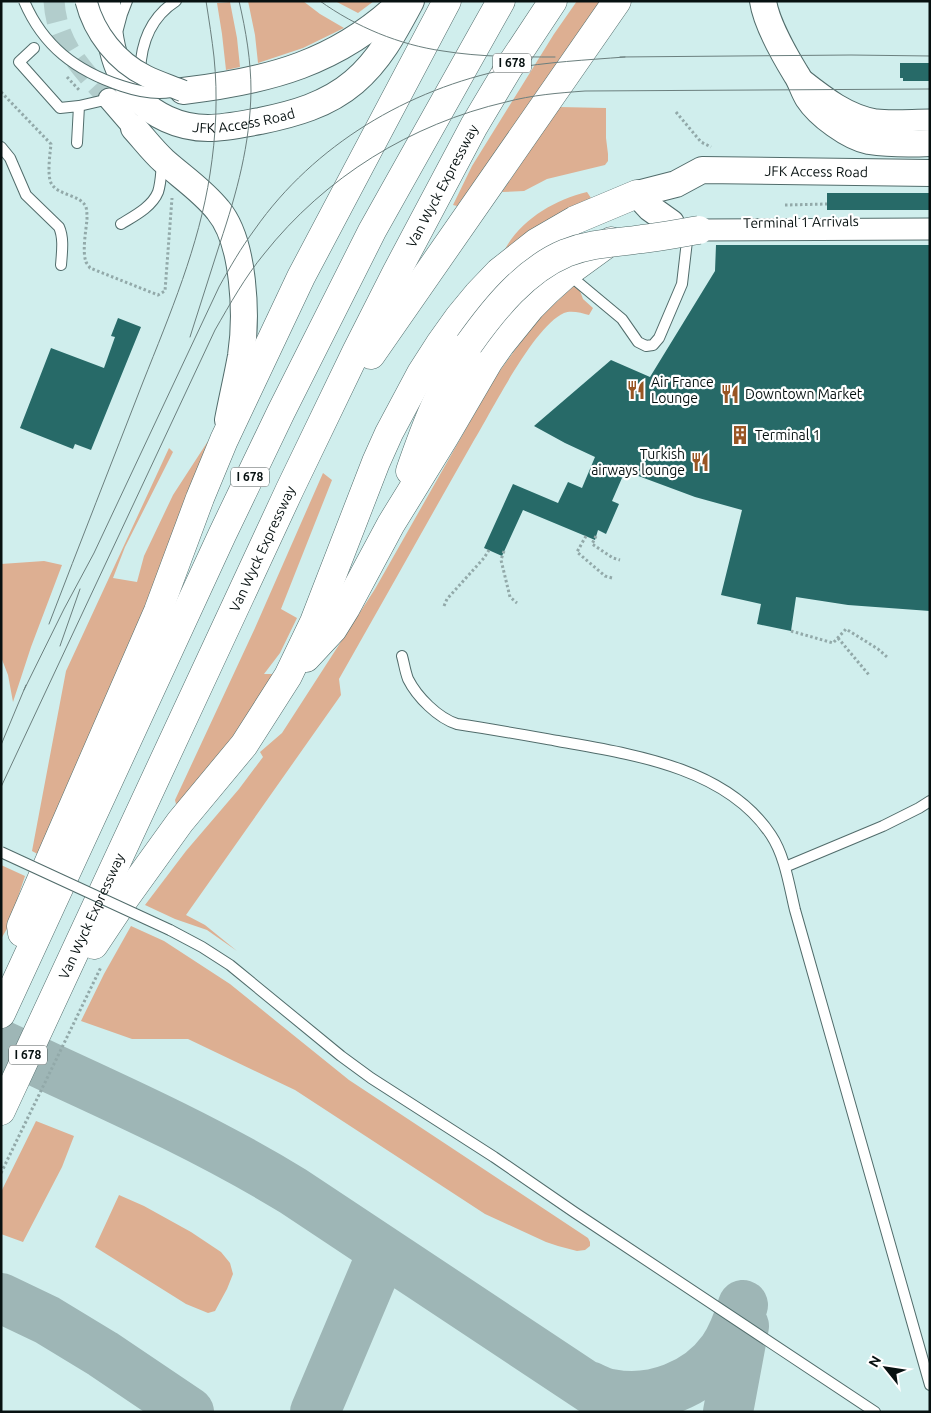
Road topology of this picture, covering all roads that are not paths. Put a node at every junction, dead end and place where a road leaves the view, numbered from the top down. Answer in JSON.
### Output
{"nodes":[{"id":1,"x":24,"y":1,"type":"edge"},
{"id":2,"x":86,"y":1,"type":"edge"},
{"id":3,"x":107,"y":1,"type":"edge"},
{"id":4,"x":127,"y":1,"type":"edge"},
{"id":5,"x":176,"y":1,"type":"edge"},
{"id":6,"x":402,"y":1,"type":"edge"},
{"id":7,"x":411,"y":1,"type":"edge"},
{"id":8,"x":447,"y":1,"type":"edge"},
{"id":9,"x":501,"y":1,"type":"edge"},
{"id":10,"x":544,"y":1,"type":"edge"},
{"id":11,"x":553,"y":1,"type":"edge"},
{"id":12,"x":617,"y":1,"type":"edge"},
{"id":13,"x":763,"y":1,"type":"edge"},
{"id":14,"x":34,"y":48,"type":"dead end"},
{"id":15,"x":115,"y":59,"type":"junction"},
{"id":16,"x":793,"y":70,"type":"junction"},
{"id":17,"x":183,"y":91,"type":"junction"},
{"id":18,"x":109,"y":99,"type":"joint"},
{"id":19,"x":79,"y":106,"type":"junction"},
{"id":20,"x":292,"y":114,"type":"junction"},
{"id":21,"x":158,"y":115,"type":"junction"},
{"id":22,"x":930,"y":120,"type":"edge"},
{"id":23,"x":474,"y":126,"type":"junction"},
{"id":24,"x":134,"y":128,"type":"junction"},
{"id":25,"x":77,"y":143,"type":"dead end"},
{"id":26,"x":930,"y":144,"type":"edge"},
{"id":27,"x":1,"y":147,"type":"edge"},
{"id":28,"x":163,"y":160,"type":"junction"},
{"id":29,"x":930,"y":174,"type":"edge"},
{"id":30,"x":636,"y":194,"type":"junction"},
{"id":31,"x":930,"y":222,"type":"edge"},
{"id":32,"x":671,"y":223,"type":"junction"},
{"id":33,"x":121,"y":224,"type":"dead end"},
{"id":34,"x":701,"y":226,"type":"junction"},
{"id":35,"x":930,"y":228,"type":"edge"},
{"id":36,"x":61,"y":265,"type":"dead end"},
{"id":37,"x":567,"y":273,"type":"junction"},
{"id":38,"x":318,"y":429,"type":"junction"},
{"id":39,"x":224,"y":440,"type":"junction"},
{"id":40,"x":391,"y":524,"type":"junction"},
{"id":41,"x":402,"y":656,"type":"dead end"},
{"id":42,"x":288,"y":676,"type":"junction"},
{"id":43,"x":930,"y":800,"type":"edge"},
{"id":44,"x":1,"y":852,"type":"edge"},
{"id":45,"x":785,"y":867,"type":"junction"},
{"id":46,"x":24,"y":964,"type":"junction"},
{"id":47,"x":54,"y":998,"type":"junction"},
{"id":48,"x":1,"y":1014,"type":"edge"},
{"id":49,"x":1,"y":1111,"type":"edge"},
{"id":50,"x":930,"y":1385,"type":"edge"},
{"id":51,"x":875,"y":1412,"type":"edge"}],
"edges":[{"from":1,"to":17,"type":"lane","bridge":true},
{"from":2,"to":17,"type":"street","bridge":true},
{"from":3,"to":15,"type":"street","name":"JFK Access Road"},
{"from":4,"to":15,"type":"lane"},
{"from":5,"to":21,"type":"lane"},
{"from":6,"to":17,"type":"street"},
{"from":7,"to":20,"type":"street","name":"JFK Access Road"},
{"from":8,"to":39,"type":"highway"},
{"from":9,"to":46,"type":"highway","number":"I 678"},
{"from":10,"to":23,"type":"highway"},
{"from":11,"to":23,"type":"highway","name":"Van Wyck Expressway","number":"I 678"},
{"from":12,"to":38,"type":"highway"},
{"from":13,"to":16,"type":"street"},
{"from":14,"to":19,"type":"lane"},
{"from":15,"to":21,"type":"street","name":"JFK Access Road"},
{"from":16,"to":22,"type":"street"},
{"from":16,"to":26,"type":"street"},
{"from":18,"to":19,"type":"lane"},
{"from":18,"to":24,"type":"street"},
{"from":19,"to":25,"type":"lane"},
{"from":20,"to":21,"type":"street","name":"JFK Access Road"},
{"from":20,"to":24,"type":"street"},
{"from":23,"to":38,"type":"highway","name":"Van Wyck Expressway","number":"I 678"},
{"from":24,"to":28,"type":"street"},
{"from":27,"to":36,"type":"lane"},
{"from":28,"to":33,"type":"lane"},
{"from":28,"to":39,"type":"street"},
{"from":29,"to":30,"type":"street","name":"JFK Access Road"},
{"from":30,"to":32,"type":"street"},
{"from":30,"to":42,"type":"highway"},
{"from":31,"to":34,"type":"street","name":"Terminal 1 Arrivals"},
{"from":32,"to":34,"type":"street","name":"Terminal 1 Arrivals"},
{"from":32,"to":37,"type":"highway"},
{"from":34,"to":35,"type":"street","bridge":true},
{"from":34,"to":37,"type":"lane"},
{"from":34,"to":40,"type":"highway","bridge":true},
{"from":37,"to":40,"type":"highway"},
{"from":38,"to":47,"type":"highway","name":"Van Wyck Expressway","number":"I 678"},
{"from":39,"to":46,"type":"highway"},
{"from":40,"to":42,"type":"highway"},
{"from":41,"to":45,"type":"lane"},
{"from":42,"to":47,"type":"highway"},
{"from":43,"to":45,"type":"lane"},
{"from":44,"to":51,"type":"lane","bridge":true},
{"from":45,"to":50,"type":"lane"},
{"from":46,"to":48,"type":"highway","number":"I 678"},
{"from":47,"to":49,"type":"highway","name":"Van Wyck Expressway","number":"I 678"}]}
